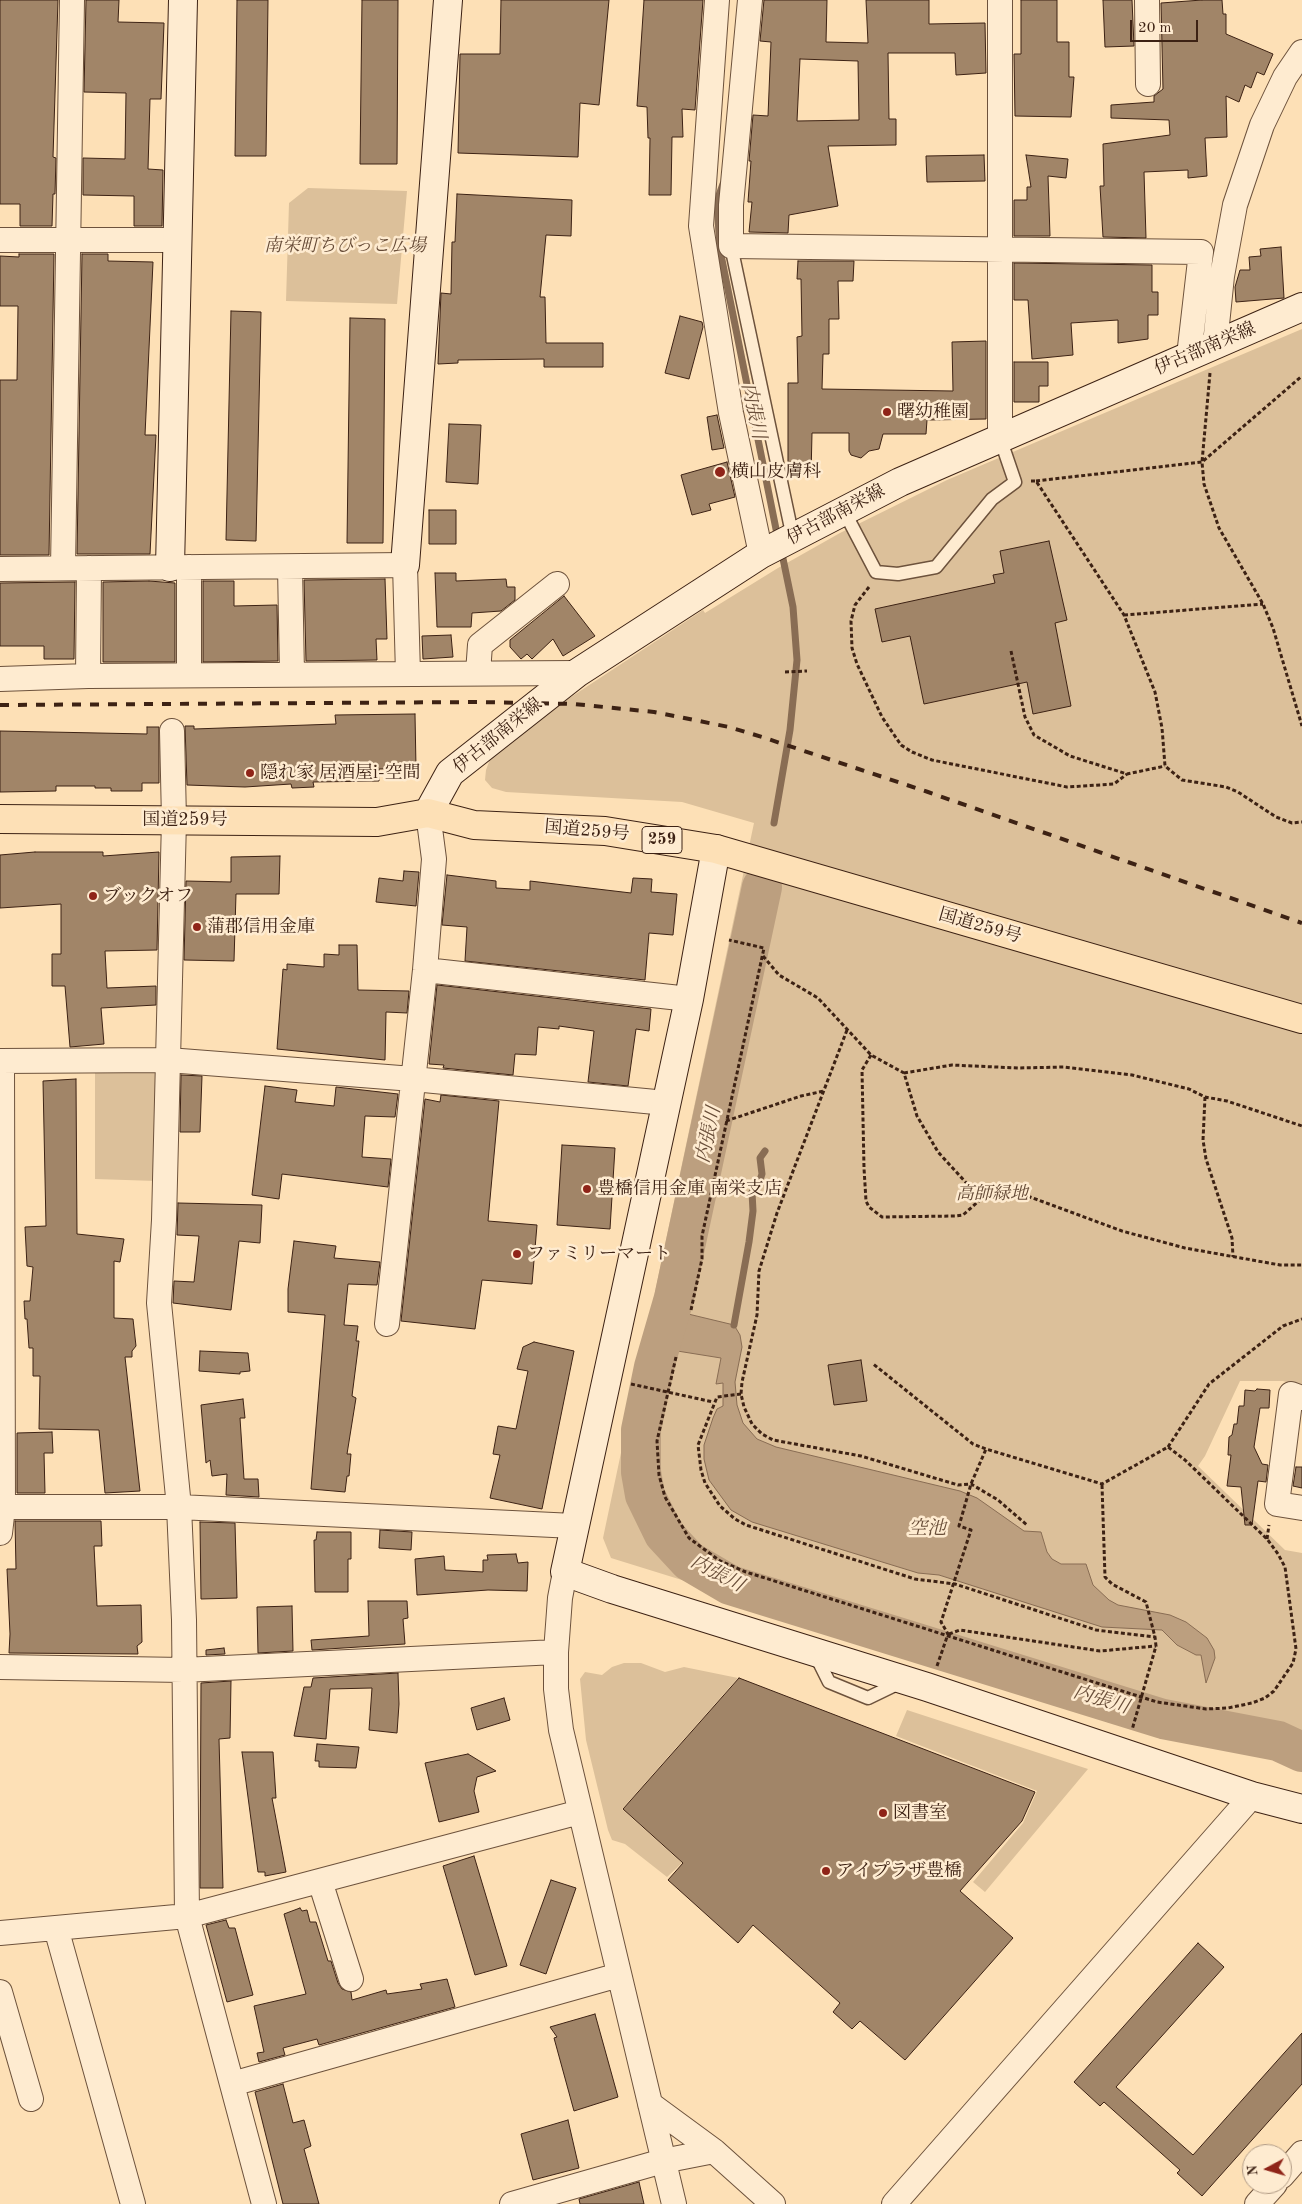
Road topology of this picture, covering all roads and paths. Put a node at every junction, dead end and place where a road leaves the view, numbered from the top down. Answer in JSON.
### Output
{"nodes":[{"id":1,"x":72,"y":0,"type":"edge"},
{"id":2,"x":183,"y":0,"type":"edge"},
{"id":3,"x":448,"y":0,"type":"edge"},
{"id":4,"x":717,"y":0,"type":"edge"},
{"id":5,"x":750,"y":0,"type":"edge"},
{"id":6,"x":1000,"y":0,"type":"edge"},
{"id":7,"x":1147,"y":0,"type":"edge"},
{"id":8,"x":1302,"y":52,"type":"edge"},
{"id":9,"x":1148,"y":84,"type":"dead end"},
{"id":10,"x":67,"y":238,"type":"junction"},
{"id":11,"x":0,"y":240,"type":"edge"},
{"id":12,"x":179,"y":240,"type":"junction"},
{"id":13,"x":731,"y":246,"type":"junction"},
{"id":14,"x":999,"y":249,"type":"junction"},
{"id":15,"x":1302,"y":307,"type":"edge"},
{"id":16,"x":1205,"y":355,"type":"junction"},
{"id":17,"x":1302,"y":376,"type":"edge"},
{"id":18,"x":1000,"y":438,"type":"junction"},
{"id":19,"x":1202,"y":462,"type":"junction"},
{"id":20,"x":1036,"y":481,"type":"junction"},
{"id":21,"x":1015,"y":482,"type":"junction"},
{"id":22,"x":844,"y":511,"type":"junction"},
{"id":23,"x":792,"y":538,"type":"junction"},
{"id":24,"x":764,"y":553,"type":"junction"},
{"id":25,"x":405,"y":565,"type":"junction"},
{"id":26,"x":179,"y":567,"type":"junction"},
{"id":27,"x":290,"y":567,"type":"junction"},
{"id":28,"x":0,"y":568,"type":"edge"},
{"id":29,"x":63,"y":568,"type":"junction"},
{"id":30,"x":89,"y":568,"type":"junction"},
{"id":31,"x":876,"y":572,"type":"junction"},
{"id":32,"x":556,"y":584,"type":"dead end"},
{"id":33,"x":1263,"y":604,"type":"junction"},
{"id":34,"x":1124,"y":614,"type":"junction"},
{"id":35,"x":1010,"y":651,"type":"dead end"},
{"id":36,"x":807,"y":671,"type":"dead end"},
{"id":37,"x":786,"y":672,"type":"dead end"},
{"id":38,"x":478,"y":673,"type":"junction"},
{"id":39,"x":577,"y":673,"type":"junction"},
{"id":40,"x":292,"y":674,"type":"junction"},
{"id":41,"x":408,"y":674,"type":"junction"},
{"id":42,"x":88,"y":676,"type":"junction"},
{"id":43,"x":189,"y":676,"type":"junction"},
{"id":44,"x":0,"y":679,"type":"edge"},
{"id":45,"x":1302,"y":726,"type":"edge"},
{"id":46,"x":172,"y":731,"type":"dead end"},
{"id":47,"x":1165,"y":766,"type":"junction"},
{"id":48,"x":1128,"y":774,"type":"junction"},
{"id":49,"x":428,"y":812,"type":"junction"},
{"id":50,"x":0,"y":818,"type":"edge"},
{"id":51,"x":174,"y":820,"type":"junction"},
{"id":52,"x":1302,"y":822,"type":"edge"},
{"id":53,"x":716,"y":849,"type":"junction"},
{"id":54,"x":729,"y":940,"type":"dead end"},
{"id":55,"x":763,"y":956,"type":"junction"},
{"id":56,"x":425,"y":970,"type":"junction"},
{"id":57,"x":689,"y":999,"type":"junction"},
{"id":58,"x":1302,"y":1019,"type":"edge"},
{"id":59,"x":847,"y":1030,"type":"junction"},
{"id":60,"x":871,"y":1055,"type":"junction"},
{"id":61,"x":168,"y":1060,"type":"junction"},
{"id":62,"x":1,"y":1061,"type":"edge"},
{"id":63,"x":904,"y":1073,"type":"junction"},
{"id":64,"x":413,"y":1079,"type":"junction"},
{"id":65,"x":824,"y":1091,"type":"junction"},
{"id":66,"x":1205,"y":1097,"type":"junction"},
{"id":67,"x":666,"y":1103,"type":"junction"},
{"id":68,"x":726,"y":1121,"type":"junction"},
{"id":69,"x":1302,"y":1126,"type":"edge"},
{"id":70,"x":982,"y":1199,"type":"junction"},
{"id":71,"x":1233,"y":1257,"type":"junction"},
{"id":72,"x":1302,"y":1265,"type":"edge"},
{"id":73,"x":691,"y":1310,"type":"dead end"},
{"id":74,"x":1302,"y":1319,"type":"edge"},
{"id":75,"x":387,"y":1324,"type":"dead end"},
{"id":76,"x":676,"y":1357,"type":"dead end"},
{"id":77,"x":872,"y":1363,"type":"dead end"},
{"id":78,"x":644,"y":1387,"type":"dead end"},
{"id":79,"x":669,"y":1392,"type":"junction"},
{"id":80,"x":741,"y":1394,"type":"junction"},
{"id":81,"x":1302,"y":1398,"type":"edge"},
{"id":82,"x":713,"y":1402,"type":"junction"},
{"id":83,"x":1168,"y":1447,"type":"junction"},
{"id":84,"x":986,"y":1449,"type":"junction"},
{"id":85,"x":972,"y":1484,"type":"junction"},
{"id":86,"x":1102,"y":1484,"type":"junction"},
{"id":87,"x":2,"y":1507,"type":"edge"},
{"id":88,"x":179,"y":1507,"type":"junction"},
{"id":89,"x":1302,"y":1508,"type":"edge"},
{"id":90,"x":1027,"y":1525,"type":"dead end"},
{"id":91,"x":574,"y":1526,"type":"junction"},
{"id":92,"x":0,"y":1532,"type":"edge"},
{"id":93,"x":565,"y":1572,"type":"junction"},
{"id":94,"x":954,"y":1584,"type":"junction"},
{"id":95,"x":948,"y":1636,"type":"junction"},
{"id":96,"x":1155,"y":1637,"type":"junction"},
{"id":97,"x":1156,"y":1646,"type":"junction"},
{"id":98,"x":556,"y":1652,"type":"junction"},
{"id":99,"x":938,"y":1663,"type":"dead end"},
{"id":100,"x":0,"y":1667,"type":"edge"},
{"id":101,"x":183,"y":1670,"type":"junction"},
{"id":102,"x":1141,"y":1696,"type":"junction"},
{"id":103,"x":1132,"y":1729,"type":"dead end"},
{"id":104,"x":1252,"y":1796,"type":"junction"},
{"id":105,"x":1302,"y":1809,"type":"edge"},
{"id":106,"x":580,"y":1812,"type":"junction"},
{"id":107,"x":320,"y":1881,"type":"junction"},
{"id":108,"x":187,"y":1916,"type":"junction"},
{"id":109,"x":56,"y":1928,"type":"junction"},
{"id":110,"x":0,"y":1933,"type":"edge"},
{"id":111,"x":619,"y":1975,"type":"junction"},
{"id":112,"x":351,"y":1979,"type":"dead end"},
{"id":113,"x":0,"y":1992,"type":"edge"},
{"id":114,"x":232,"y":2084,"type":"junction"},
{"id":115,"x":31,"y":2099,"type":"dead end"},
{"id":116,"x":650,"y":2104,"type":"junction"},
{"id":117,"x":714,"y":2150,"type":"junction"},
{"id":118,"x":1302,"y":2154,"type":"edge"},
{"id":119,"x":663,"y":2161,"type":"junction"},
{"id":120,"x":1292,"y":2165,"type":"edge"},
{"id":121,"x":1266,"y":2194,"type":"edge"},
{"id":122,"x":133,"y":2204,"type":"edge"},
{"id":123,"x":264,"y":2204,"type":"edge"},
{"id":124,"x":512,"y":2204,"type":"edge"},
{"id":125,"x":674,"y":2204,"type":"edge"},
{"id":126,"x":773,"y":2204,"type":"edge"},
{"id":127,"x":894,"y":2204,"type":"edge"},
{"id":128,"x":1257,"y":2204,"type":"edge"}],
"edges":[{"from":1,"to":10,"type":"street"},
{"from":2,"to":12,"type":"street"},
{"from":3,"to":25,"type":"street"},
{"from":4,"to":24,"type":"street"},
{"from":5,"to":13,"type":"street"},
{"from":6,"to":14,"type":"street"},
{"from":7,"to":9,"type":"street"},
{"from":8,"to":16,"type":"street"},
{"from":10,"to":11,"type":"street"},
{"from":10,"to":12,"type":"street"},
{"from":10,"to":29,"type":"street"},
{"from":12,"to":26,"type":"street"},
{"from":13,"to":14,"type":"street"},
{"from":13,"to":23,"type":"lane"},
{"from":14,"to":16,"type":"street"},
{"from":14,"to":18,"type":"street"},
{"from":15,"to":16,"type":"street","name":"伊古部南栄線"},
{"from":16,"to":18,"type":"street","name":"伊古部南栄線"},
{"from":16,"to":19,"type":"path"},
{"from":17,"to":19,"type":"path"},
{"from":18,"to":21,"type":"lane"},
{"from":18,"to":22,"type":"street","name":"伊古部南栄線"},
{"from":19,"to":20,"type":"path"},
{"from":19,"to":33,"type":"path"},
{"from":20,"to":21,"type":"path"},
{"from":20,"to":34,"type":"path"},
{"from":21,"to":31,"type":"lane"},
{"from":22,"to":23,"type":"street","name":"伊古部南栄線"},
{"from":22,"to":31,"type":"lane"},
{"from":23,"to":24,"type":"street","name":"伊古部南栄線"},
{"from":24,"to":39,"type":"street","name":"伊古部南栄線"},
{"from":25,"to":27,"type":"street"},
{"from":25,"to":41,"type":"street"},
{"from":26,"to":27,"type":"street"},
{"from":26,"to":30,"type":"street"},
{"from":26,"to":43,"type":"street"},
{"from":27,"to":40,"type":"street"},
{"from":28,"to":29,"type":"street"},
{"from":29,"to":30,"type":"street"},
{"from":30,"to":42,"type":"street"},
{"from":31,"to":48,"type":"path"},
{"from":32,"to":38,"type":"street"},
{"from":33,"to":34,"type":"path"},
{"from":33,"to":45,"type":"path"},
{"from":34,"to":47,"type":"path"},
{"from":35,"to":48,"type":"path"},
{"from":36,"to":37,"type":"path"},
{"from":38,"to":39,"type":"street"},
{"from":38,"to":41,"type":"street"},
{"from":39,"to":49,"type":"street","name":"伊古部南栄線"},
{"from":40,"to":41,"type":"street"},
{"from":40,"to":43,"type":"street"},
{"from":42,"to":43,"type":"street"},
{"from":42,"to":44,"type":"street"},
{"from":46,"to":51,"type":"street"},
{"from":47,"to":48,"type":"path"},
{"from":47,"to":52,"type":"path"},
{"from":49,"to":51,"type":"highway","name":"国道259号","number":"259"},
{"from":49,"to":53,"type":"highway","name":"国道259号","number":"259"},
{"from":49,"to":56,"type":"street"},
{"from":50,"to":51,"type":"highway","name":"国道259号","number":"259"},
{"from":51,"to":61,"type":"street"},
{"from":53,"to":57,"type":"street"},
{"from":53,"to":58,"type":"highway","name":"国道259号","number":"259"},
{"from":54,"to":55,"type":"path"},
{"from":55,"to":59,"type":"path"},
{"from":55,"to":68,"type":"path"},
{"from":56,"to":57,"type":"street"},
{"from":56,"to":64,"type":"street"},
{"from":57,"to":67,"type":"street"},
{"from":59,"to":60,"type":"path"},
{"from":59,"to":65,"type":"path"},
{"from":60,"to":63,"type":"path"},
{"from":60,"to":70,"type":"path"},
{"from":61,"to":62,"type":"street"},
{"from":61,"to":64,"type":"street"},
{"from":61,"to":88,"type":"street"},
{"from":62,"to":87,"type":"street"},
{"from":63,"to":66,"type":"path"},
{"from":63,"to":70,"type":"path"},
{"from":64,"to":67,"type":"street"},
{"from":64,"to":75,"type":"street"},
{"from":65,"to":68,"type":"path"},
{"from":65,"to":80,"type":"path"},
{"from":66,"to":69,"type":"path"},
{"from":66,"to":71,"type":"path"},
{"from":67,"to":91,"type":"street"},
{"from":68,"to":73,"type":"path"},
{"from":70,"to":71,"type":"path"},
{"from":71,"to":72,"type":"path"},
{"from":74,"to":83,"type":"path"},
{"from":76,"to":79,"type":"path"},
{"from":77,"to":84,"type":"path"},
{"from":78,"to":79,"type":"path"},
{"from":79,"to":82,"type":"path"},
{"from":79,"to":95,"type":"path"},
{"from":80,"to":82,"type":"path"},
{"from":80,"to":85,"type":"path"},
{"from":81,"to":89,"type":"street"},
{"from":82,"to":94,"type":"path"},
{"from":83,"to":86,"type":"path"},
{"from":83,"to":102,"type":"path"},
{"from":84,"to":85,"type":"path"},
{"from":84,"to":86,"type":"path"},
{"from":85,"to":90,"type":"path"},
{"from":85,"to":94,"type":"path"},
{"from":86,"to":96,"type":"path"},
{"from":87,"to":88,"type":"street"},
{"from":87,"to":92,"type":"street"},
{"from":88,"to":91,"type":"street"},
{"from":88,"to":101,"type":"street"},
{"from":91,"to":93,"type":"street"},
{"from":93,"to":98,"type":"street"},
{"from":93,"to":104,"type":"street"},
{"from":94,"to":95,"type":"path"},
{"from":94,"to":96,"type":"path"},
{"from":95,"to":97,"type":"path"},
{"from":95,"to":99,"type":"path"},
{"from":95,"to":102,"type":"path"},
{"from":96,"to":97,"type":"path"},
{"from":97,"to":102,"type":"path"},
{"from":98,"to":101,"type":"street"},
{"from":98,"to":106,"type":"street"},
{"from":100,"to":101,"type":"street"},
{"from":101,"to":108,"type":"street"},
{"from":102,"to":103,"type":"path"},
{"from":104,"to":105,"type":"street"},
{"from":104,"to":127,"type":"street"},
{"from":106,"to":107,"type":"street"},
{"from":106,"to":111,"type":"street"},
{"from":107,"to":108,"type":"street"},
{"from":107,"to":112,"type":"street"},
{"from":108,"to":109,"type":"street"},
{"from":108,"to":114,"type":"street"},
{"from":109,"to":110,"type":"street"},
{"from":109,"to":122,"type":"street"},
{"from":111,"to":114,"type":"street"},
{"from":111,"to":116,"type":"street"},
{"from":113,"to":115,"type":"street"},
{"from":114,"to":123,"type":"street"},
{"from":116,"to":117,"type":"street"},
{"from":116,"to":119,"type":"street"},
{"from":117,"to":119,"type":"street"},
{"from":117,"to":126,"type":"street"},
{"from":118,"to":120,"type":"street"},
{"from":119,"to":124,"type":"street"},
{"from":119,"to":125,"type":"street"},
{"from":121,"to":128,"type":"street"}]}
